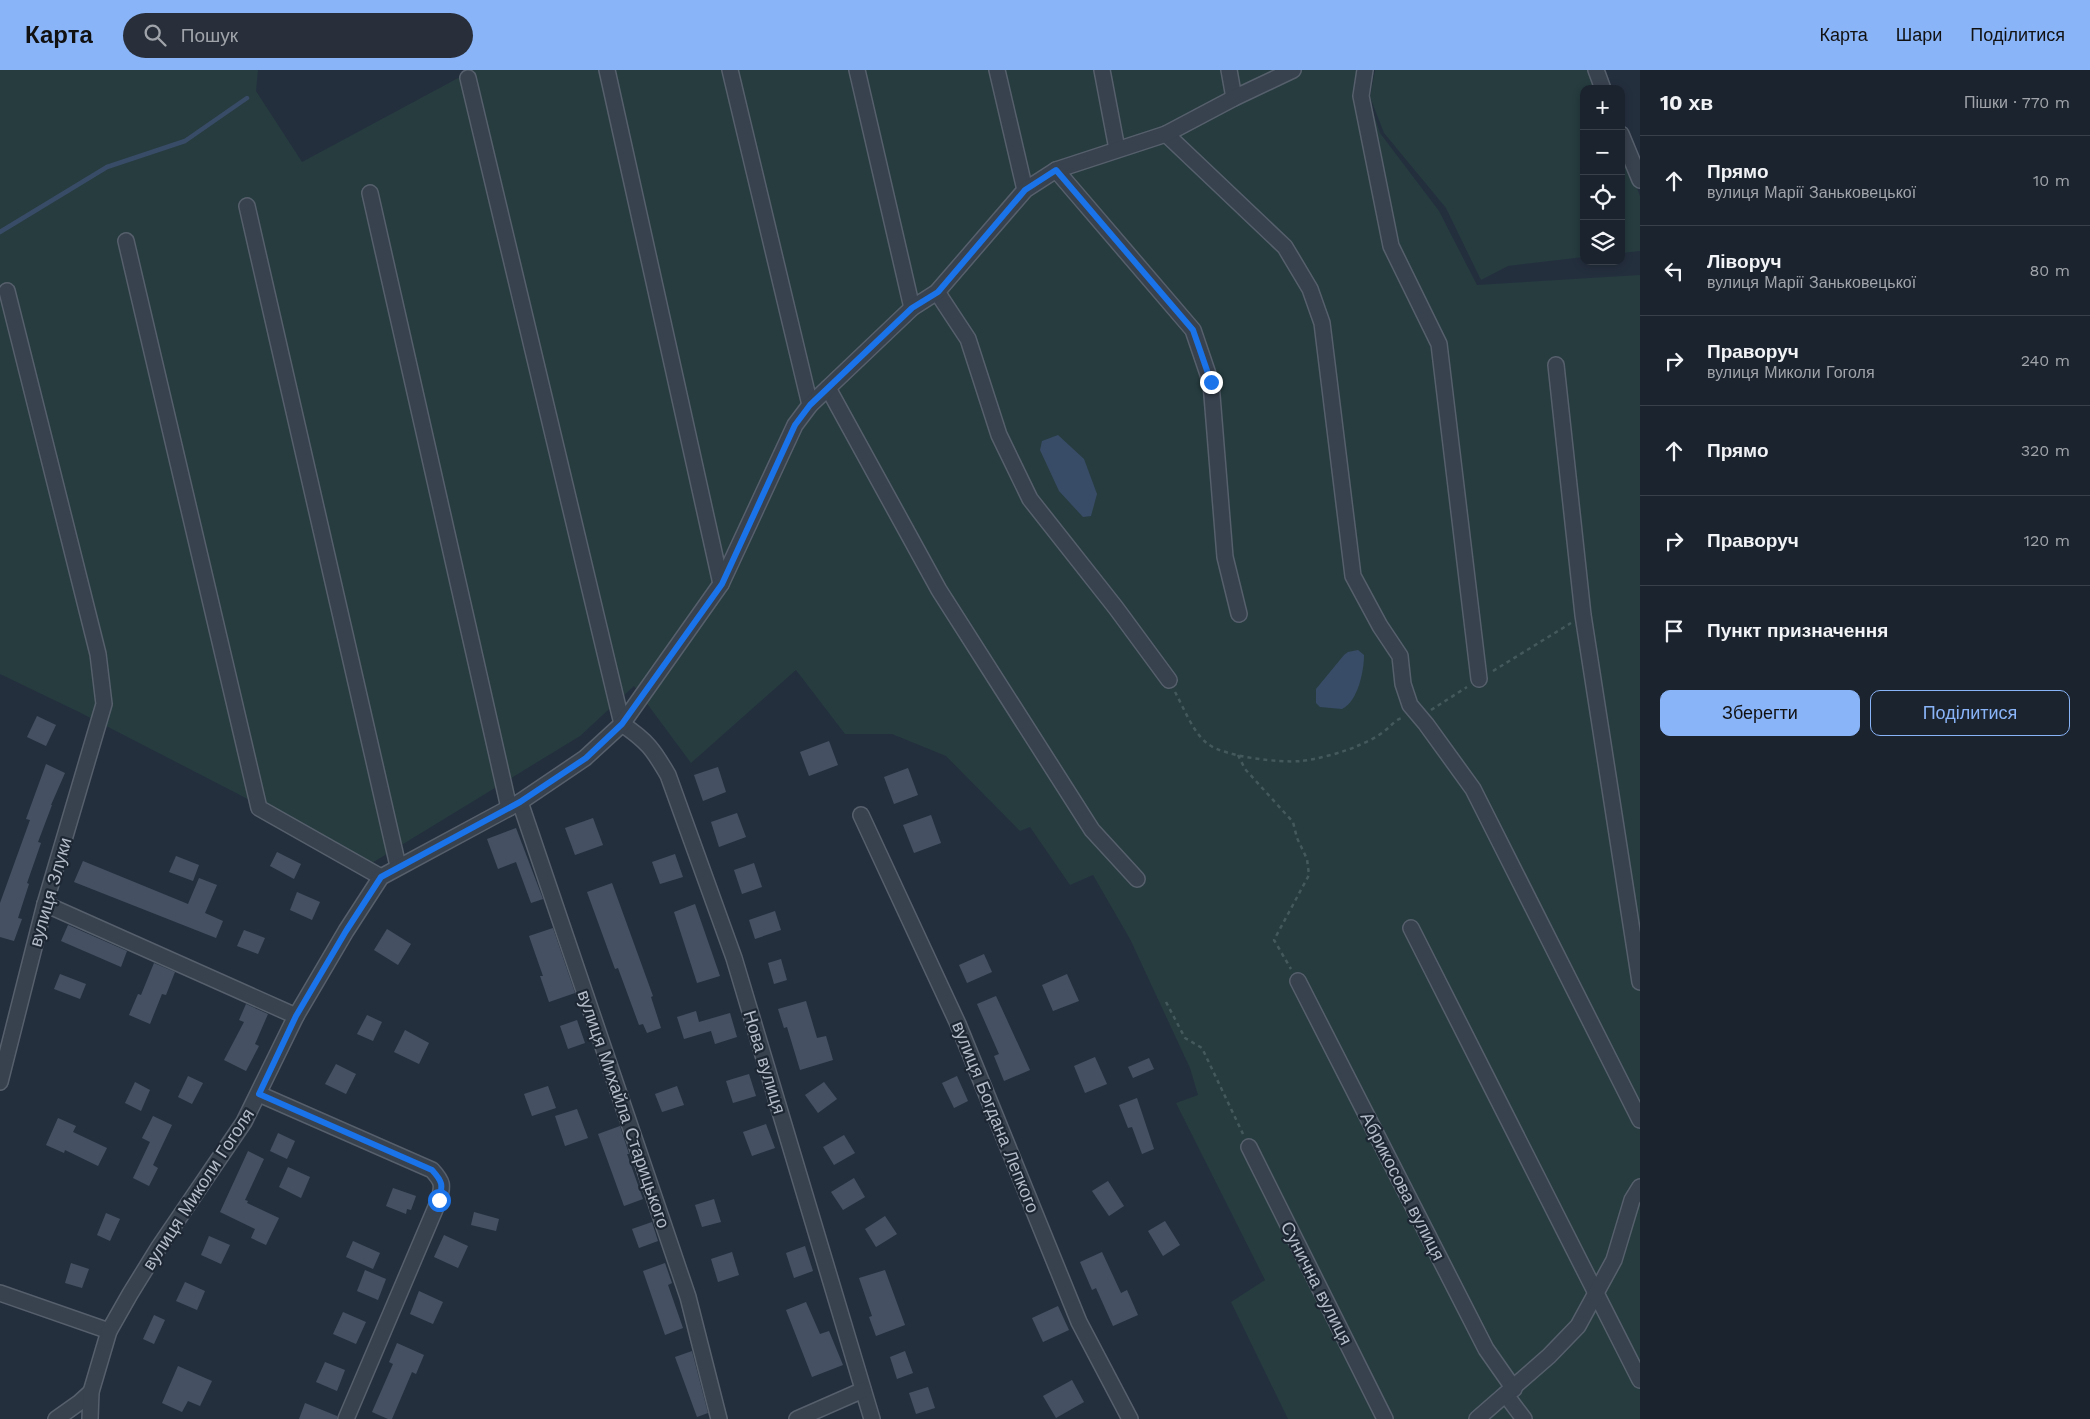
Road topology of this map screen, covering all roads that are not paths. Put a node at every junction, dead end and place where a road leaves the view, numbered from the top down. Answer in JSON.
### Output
{"nodes":[{"id":1,"x":607,"y":70,"type":"edge"},
{"id":2,"x":730,"y":70,"type":"edge"},
{"id":3,"x":857,"y":70,"type":"edge"},
{"id":4,"x":997,"y":70,"type":"edge"},
{"id":5,"x":1102,"y":70,"type":"edge"},
{"id":6,"x":1230,"y":70,"type":"edge"},
{"id":7,"x":1293,"y":70,"type":"edge"},
{"id":8,"x":1365,"y":70,"type":"edge"},
{"id":9,"x":1596,"y":70,"type":"edge"},
{"id":10,"x":468,"y":78,"type":"dead end"},
{"id":11,"x":1602,"y":85,"type":"edge"},
{"id":12,"x":1234,"y":98,"type":"junction"},
{"id":13,"x":1166,"y":134,"type":"junction"},
{"id":14,"x":1625,"y":144,"type":"edge"},
{"id":15,"x":1117,"y":149,"type":"junction"},
{"id":16,"x":1056,"y":170,"type":"junction"},
{"id":17,"x":1640,"y":180,"type":"edge"},
{"id":18,"x":1025,"y":190,"type":"junction"},
{"id":19,"x":370,"y":193,"type":"dead end"},
{"id":20,"x":247,"y":206,"type":"dead end"},
{"id":21,"x":126,"y":241,"type":"dead end"},
{"id":22,"x":7,"y":291,"type":"dead end"},
{"id":23,"x":938,"y":292,"type":"junction"},
{"id":24,"x":912,"y":308,"type":"junction"},
{"id":25,"x":1556,"y":365,"type":"dead end"},
{"id":26,"x":828,"y":388,"type":"junction"},
{"id":27,"x":810,"y":405,"type":"junction"},
{"id":28,"x":722,"y":584,"type":"junction"},
{"id":29,"x":1239,"y":614,"type":"dead end"},
{"id":30,"x":1479,"y":679,"type":"road end"},
{"id":31,"x":1169,"y":680,"type":"road end"},
{"id":32,"x":622,"y":724,"type":"junction"},
{"id":33,"x":515,"y":805,"type":"junction"},
{"id":34,"x":861,"y":816,"type":"dead end"},
{"id":35,"x":398,"y":866,"type":"junction"},
{"id":36,"x":381,"y":877,"type":"junction"},
{"id":37,"x":1137,"y":879,"type":"dead end"},
{"id":38,"x":45,"y":904,"type":"junction"},
{"id":39,"x":1411,"y":928,"type":"dead end"},
{"id":40,"x":1298,"y":981,"type":"road end"},
{"id":41,"x":1640,"y":982,"type":"edge"},
{"id":42,"x":296,"y":1016,"type":"junction"},
{"id":43,"x":0,"y":1082,"type":"edge"},
{"id":44,"x":259,"y":1094,"type":"junction"},
{"id":45,"x":1640,"y":1120,"type":"edge"},
{"id":46,"x":1249,"y":1147,"type":"road end"},
{"id":47,"x":1640,"y":1187,"type":"edge"},
{"id":48,"x":0,"y":1293,"type":"edge"},
{"id":49,"x":1597,"y":1293,"type":"junction"},
{"id":50,"x":110,"y":1331,"type":"junction"},
{"id":51,"x":1640,"y":1380,"type":"edge"},
{"id":52,"x":863,"y":1390,"type":"junction"},
{"id":53,"x":91,"y":1392,"type":"junction"},
{"id":54,"x":1510,"y":1392,"type":"junction"},
{"id":55,"x":56,"y":1419,"type":"edge"},
{"id":56,"x":90,"y":1419,"type":"edge"},
{"id":57,"x":346,"y":1419,"type":"edge"},
{"id":58,"x":719,"y":1419,"type":"edge"},
{"id":59,"x":797,"y":1419,"type":"edge"},
{"id":60,"x":872,"y":1419,"type":"edge"},
{"id":61,"x":1130,"y":1419,"type":"edge"},
{"id":62,"x":1385,"y":1419,"type":"edge"},
{"id":63,"x":1477,"y":1419,"type":"edge"},
{"id":64,"x":1524,"y":1419,"type":"edge"}],
"edges":[{"from":1,"to":28,"type":"street"},
{"from":2,"to":27,"type":"street"},
{"from":3,"to":24,"type":"street"},
{"from":4,"to":18,"type":"street"},
{"from":5,"to":15,"type":"street"},
{"from":6,"to":12,"type":"street"},
{"from":7,"to":12,"type":"street","name":"вулиця Миколи Гоголя"},
{"from":8,"to":30,"type":"street"},
{"from":9,"to":11,"type":"street"},
{"from":10,"to":32,"type":"street"},
{"from":12,"to":13,"type":"street","name":"вулиця Миколи Гоголя"},
{"from":13,"to":15,"type":"street","name":"вулиця Миколи Гоголя"},
{"from":13,"to":45,"type":"street"},
{"from":14,"to":17,"type":"street"},
{"from":15,"to":16,"type":"street","name":"вулиця Миколи Гоголя"},
{"from":16,"to":18,"type":"street","name":"вулиця Миколи Гоголя"},
{"from":16,"to":29,"type":"street"},
{"from":18,"to":23,"type":"street","name":"вулиця Миколи Гоголя"},
{"from":19,"to":33,"type":"street","name":"вулиця Михайла Старицького"},
{"from":20,"to":35,"type":"street"},
{"from":21,"to":36,"type":"street"},
{"from":22,"to":38,"type":"street","name":"вулиця Злуки"},
{"from":23,"to":24,"type":"street","name":"вулиця Миколи Гоголя"},
{"from":23,"to":31,"type":"street"},
{"from":24,"to":26,"type":"street","name":"вулиця Миколи Гоголя"},
{"from":25,"to":41,"type":"street"},
{"from":26,"to":27,"type":"street","name":"вулиця Миколи Гоголя"},
{"from":26,"to":37,"type":"street"},
{"from":27,"to":28,"type":"street","name":"вулиця Миколи Гоголя"},
{"from":28,"to":32,"type":"street","name":"вулиця Миколи Гоголя"},
{"from":32,"to":33,"type":"street","name":"вулиця Миколи Гоголя"},
{"from":32,"to":52,"type":"street","name":"Нова вулиця"},
{"from":33,"to":35,"type":"street","name":"вулиця Миколи Гоголя"},
{"from":33,"to":58,"type":"street","name":"вулиця Михайла Старицького"},
{"from":34,"to":61,"type":"street","name":"вулиця Богдана Лепкого"},
{"from":35,"to":36,"type":"street","name":"вулиця Миколи Гоголя"},
{"from":36,"to":42,"type":"street","name":"вулиця Миколи Гоголя"},
{"from":38,"to":42,"type":"street"},
{"from":38,"to":43,"type":"street","name":"вулиця Злуки"},
{"from":39,"to":49,"type":"street"},
{"from":40,"to":54,"type":"street","name":"Абрикосова вулиця"},
{"from":42,"to":44,"type":"street","name":"вулиця Миколи Гоголя"},
{"from":44,"to":50,"type":"street","name":"вулиця Миколи Гоголя"},
{"from":44,"to":57,"type":"street"},
{"from":46,"to":62,"type":"street","name":"Сунична вулиця"},
{"from":47,"to":49,"type":"street"},
{"from":48,"to":50,"type":"street"},
{"from":49,"to":51,"type":"street"},
{"from":49,"to":54,"type":"street"},
{"from":50,"to":53,"type":"street","name":"вулиця Миколи Гоголя"},
{"from":52,"to":59,"type":"street"},
{"from":52,"to":60,"type":"street","name":"Нова вулиця"},
{"from":53,"to":55,"type":"street"},
{"from":53,"to":56,"type":"street","name":"вулиця Миколи Гоголя"},
{"from":54,"to":63,"type":"street"},
{"from":54,"to":64,"type":"street","name":"Абрикосова вулиця"}]}
